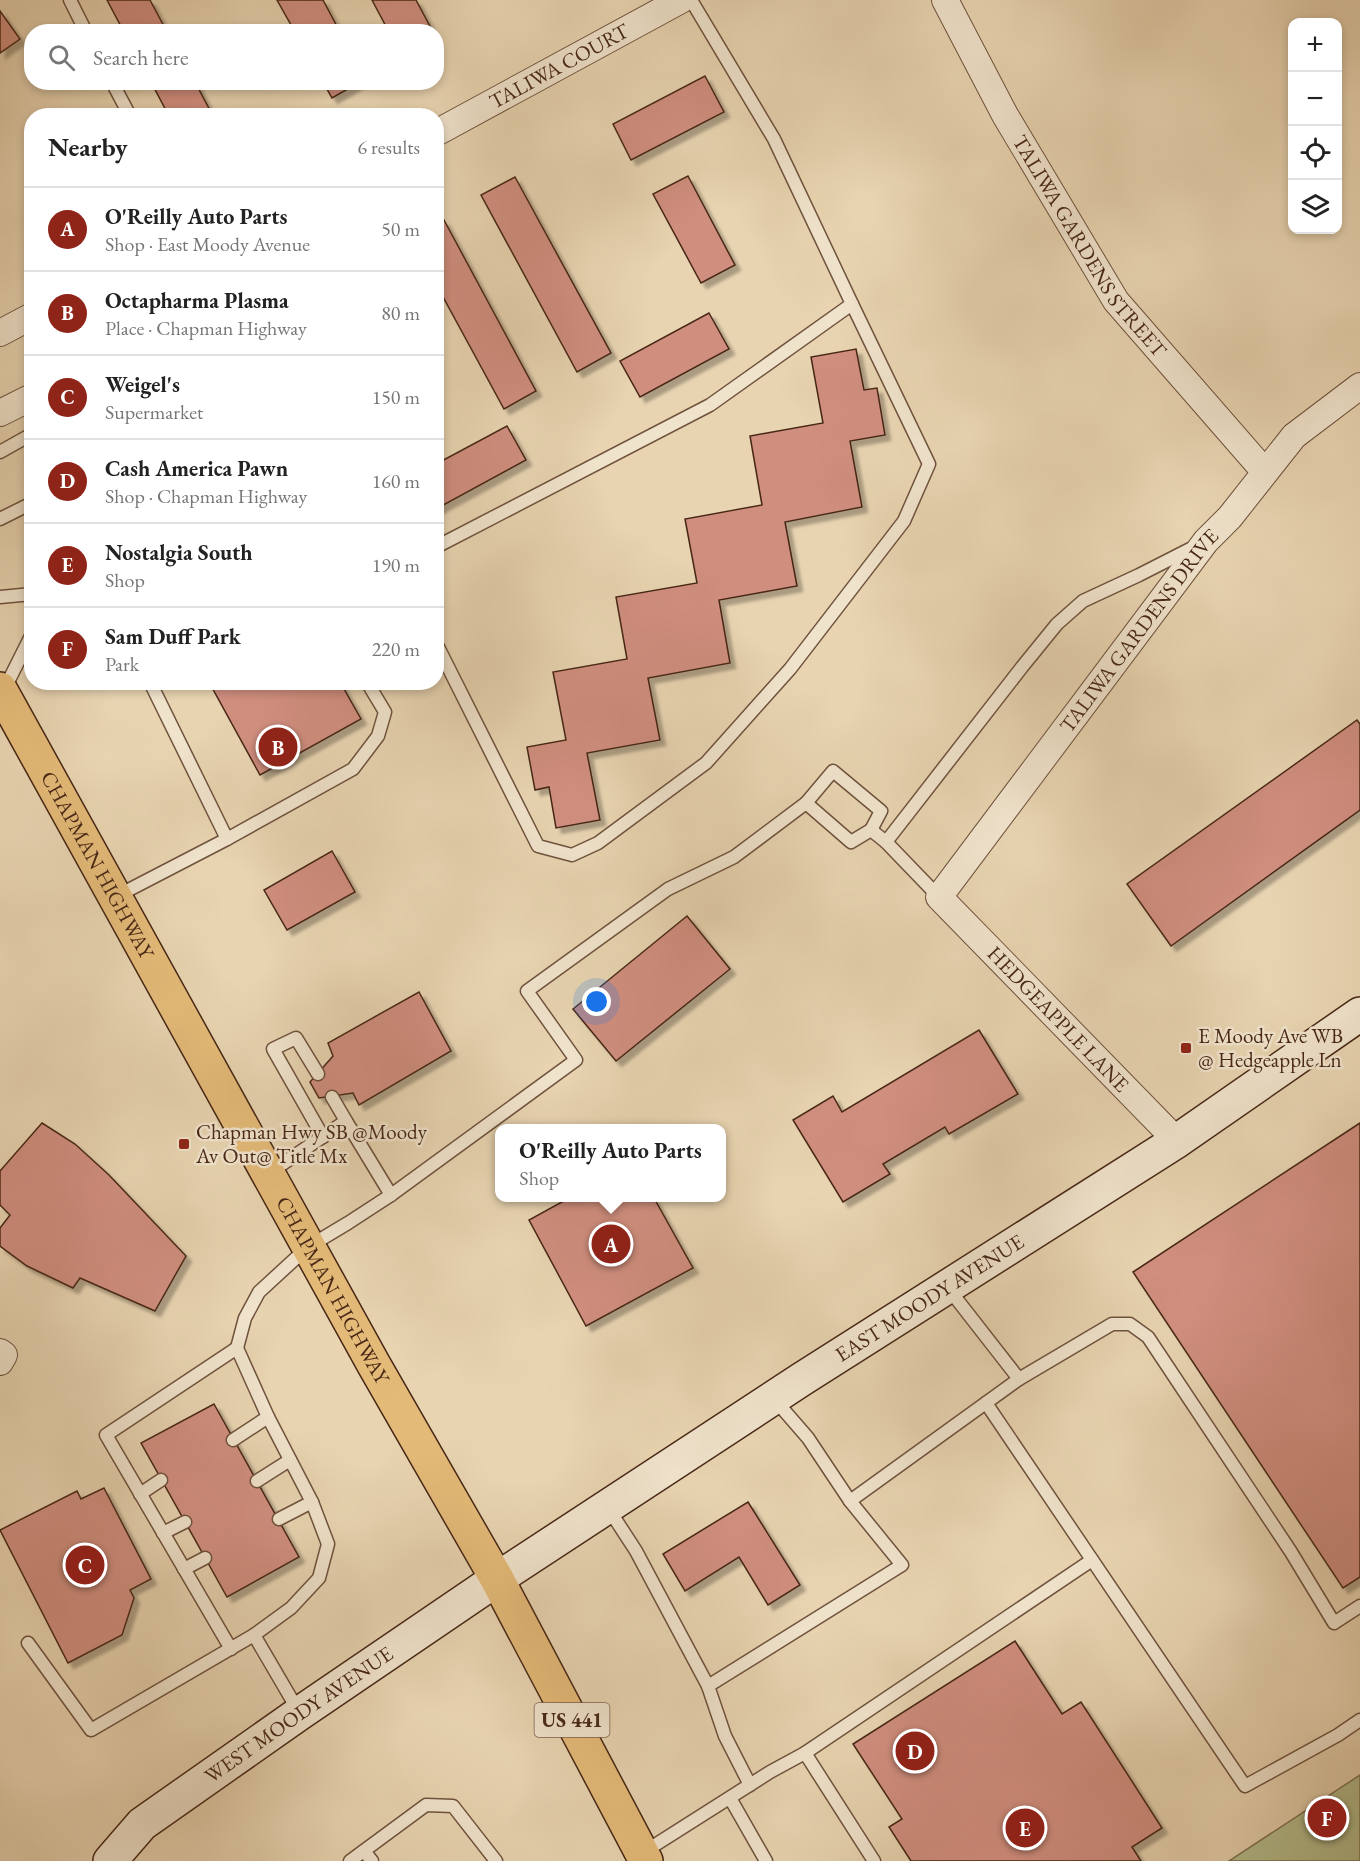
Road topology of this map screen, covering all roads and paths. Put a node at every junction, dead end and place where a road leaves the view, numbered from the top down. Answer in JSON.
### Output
{"nodes":[{"id":1,"x":70,"y":0,"type":"edge"},
{"id":2,"x":681,"y":0,"type":"edge"},
{"id":3,"x":691,"y":0,"type":"edge"},
{"id":4,"x":945,"y":0,"type":"edge"},
{"id":5,"x":82,"y":24,"type":"edge"},
{"id":6,"x":116,"y":90,"type":"edge"},
{"id":7,"x":126,"y":108,"type":"edge"},
{"id":8,"x":444,"y":129,"type":"edge"},
{"id":9,"x":852,"y":303,"type":"junction"},
{"id":10,"x":24,"y":320,"type":"edge"},
{"id":11,"x":0,"y":333,"type":"edge"},
{"id":12,"x":1360,"y":387,"type":"edge"},
{"id":13,"x":24,"y":401,"type":"edge"},
{"id":14,"x":0,"y":413,"type":"edge"},
{"id":15,"x":24,"y":438,"type":"edge"},
{"id":16,"x":0,"y":452,"type":"edge"},
{"id":17,"x":1265,"y":472,"type":"junction"},
{"id":18,"x":24,"y":507,"type":"edge"},
{"id":19,"x":0,"y":519,"type":"edge"},
{"id":20,"x":1206,"y":541,"type":"junction"},
{"id":21,"x":444,"y":543,"type":"edge"},
{"id":22,"x":24,"y":595,"type":"edge"},
{"id":23,"x":0,"y":597,"type":"edge"},
{"id":24,"x":24,"y":649,"type":"edge"},
{"id":25,"x":444,"y":659,"type":"edge"},
{"id":26,"x":154,"y":690,"type":"edge"},
{"id":27,"x":372,"y":690,"type":"edge"},
{"id":28,"x":1,"y":691,"type":"edge"},
{"id":29,"x":806,"y":803,"type":"junction"},
{"id":30,"x":871,"y":830,"type":"junction"},
{"id":31,"x":227,"y":839,"type":"junction"},
{"id":32,"x":885,"y":842,"type":"junction"},
{"id":33,"x":115,"y":897,"type":"junction"},
{"id":34,"x":939,"y":897,"type":"junction"},
{"id":35,"x":1360,"y":1014,"type":"edge"},
{"id":36,"x":318,"y":1074,"type":"dead end"},
{"id":37,"x":332,"y":1097,"type":"dead end"},
{"id":38,"x":346,"y":1121,"type":"junction"},
{"id":39,"x":323,"y":1137,"type":"junction"},
{"id":40,"x":1177,"y":1141,"type":"junction"},
{"id":41,"x":267,"y":1173,"type":"junction"},
{"id":42,"x":391,"y":1195,"type":"junction"},
{"id":43,"x":308,"y":1246,"type":"junction"},
{"id":44,"x":948,"y":1287,"type":"junction"},
{"id":45,"x":237,"y":1348,"type":"junction"},
{"id":46,"x":1019,"y":1379,"type":"junction"},
{"id":47,"x":774,"y":1398,"type":"junction"},
{"id":48,"x":986,"y":1403,"type":"junction"},
{"id":49,"x":268,"y":1417,"type":"junction"},
{"id":50,"x":233,"y":1440,"type":"dead end"},
{"id":51,"x":290,"y":1460,"type":"junction"},
{"id":52,"x":161,"y":1480,"type":"dead end"},
{"id":53,"x":257,"y":1481,"type":"dead end"},
{"id":54,"x":140,"y":1494,"type":"junction"},
{"id":55,"x":850,"y":1501,"type":"junction"},
{"id":56,"x":312,"y":1502,"type":"junction"},
{"id":57,"x":607,"y":1507,"type":"junction"},
{"id":58,"x":279,"y":1520,"type":"dead end"},
{"id":59,"x":185,"y":1522,"type":"dead end"},
{"id":60,"x":163,"y":1533,"type":"junction"},
{"id":61,"x":205,"y":1558,"type":"dead end"},
{"id":62,"x":1092,"y":1560,"type":"junction"},
{"id":63,"x":184,"y":1569,"type":"junction"},
{"id":64,"x":497,"y":1579,"type":"junction"},
{"id":65,"x":1360,"y":1606,"type":"edge"},
{"id":66,"x":254,"y":1635,"type":"junction"},
{"id":67,"x":27,"y":1642,"type":"dead end"},
{"id":68,"x":231,"y":1649,"type":"junction"},
{"id":69,"x":708,"y":1686,"type":"junction"},
{"id":70,"x":300,"y":1713,"type":"junction"},
{"id":71,"x":1360,"y":1720,"type":"edge"},
{"id":72,"x":805,"y":1754,"type":"junction"},
{"id":73,"x":750,"y":1785,"type":"junction"},
{"id":74,"x":730,"y":1798,"type":"junction"},
{"id":75,"x":368,"y":1856,"type":"edge"},
{"id":76,"x":644,"y":1857,"type":"edge"},
{"id":77,"x":110,"y":1861,"type":"edge"},
{"id":78,"x":350,"y":1861,"type":"edge"},
{"id":79,"x":496,"y":1861,"type":"edge"},
{"id":80,"x":766,"y":1861,"type":"edge"},
{"id":81,"x":874,"y":1861,"type":"edge"}],
"edges":[{"from":1,"to":5,"type":"lane"},
{"from":2,"to":8,"type":"street","name":"TALIWA COURT"},
{"from":3,"to":9,"type":"lane"},
{"from":4,"to":17,"type":"street","name":"TALIWA GARDENS STREET"},
{"from":6,"to":7,"type":"lane"},
{"from":9,"to":21,"type":"lane"},
{"from":9,"to":25,"type":"lane"},
{"from":10,"to":11,"type":"street"},
{"from":12,"to":17,"type":"street","name":"TALIWA GARDENS DRIVE"},
{"from":13,"to":14,"type":"street"},
{"from":15,"to":16,"type":"lane"},
{"from":17,"to":20,"type":"street","name":"TALIWA GARDENS DRIVE"},
{"from":18,"to":19,"type":"lane"},
{"from":20,"to":32,"type":"lane"},
{"from":20,"to":34,"type":"street","name":"TALIWA GARDENS DRIVE"},
{"from":22,"to":23,"type":"lane"},
{"from":24,"to":28,"type":"lane"},
{"from":26,"to":31,"type":"lane"},
{"from":27,"to":31,"type":"lane"},
{"from":28,"to":33,"type":"highway","name":"CHAPMAN HIGHWAY","number":"US 441"},
{"from":29,"to":30,"type":"lane"},
{"from":29,"to":30,"type":"lane"},
{"from":29,"to":42,"type":"lane"},
{"from":30,"to":32,"type":"lane"},
{"from":31,"to":33,"type":"lane"},
{"from":32,"to":34,"type":"lane"},
{"from":33,"to":41,"type":"highway","name":"CHAPMAN HIGHWAY","number":"US 441"},
{"from":34,"to":40,"type":"street","name":"HEDGEAPPLE LANE"},
{"from":35,"to":40,"type":"main road","name":"EAST MOODY AVENUE"},
{"from":36,"to":39,"type":"lane"},
{"from":37,"to":38,"type":"lane"},
{"from":38,"to":39,"type":"lane"},
{"from":38,"to":42,"type":"lane"},
{"from":39,"to":41,"type":"lane"},
{"from":40,"to":44,"type":"main road","name":"EAST MOODY AVENUE"},
{"from":41,"to":43,"type":"highway","name":"CHAPMAN HIGHWAY","number":"US 441"},
{"from":42,"to":43,"type":"lane"},
{"from":43,"to":45,"type":"lane"},
{"from":43,"to":64,"type":"highway","name":"CHAPMAN HIGHWAY","number":"US 441"},
{"from":44,"to":46,"type":"lane"},
{"from":44,"to":47,"type":"main road","name":"EAST MOODY AVENUE"},
{"from":45,"to":49,"type":"lane"},
{"from":45,"to":54,"type":"lane"},
{"from":46,"to":48,"type":"lane"},
{"from":46,"to":65,"type":"lane"},
{"from":47,"to":55,"type":"lane"},
{"from":47,"to":57,"type":"main road","name":"EAST MOODY AVENUE"},
{"from":48,"to":55,"type":"lane"},
{"from":48,"to":62,"type":"lane"},
{"from":49,"to":50,"type":"lane"},
{"from":49,"to":51,"type":"lane"},
{"from":51,"to":53,"type":"lane"},
{"from":51,"to":56,"type":"lane"},
{"from":52,"to":54,"type":"lane"},
{"from":54,"to":60,"type":"lane"},
{"from":55,"to":69,"type":"lane"},
{"from":56,"to":58,"type":"lane"},
{"from":56,"to":66,"type":"lane"},
{"from":57,"to":64,"type":"main road","name":"EAST MOODY AVENUE"},
{"from":57,"to":69,"type":"lane"},
{"from":59,"to":60,"type":"lane"},
{"from":60,"to":63,"type":"lane"},
{"from":61,"to":63,"type":"lane"},
{"from":62,"to":71,"type":"lane"},
{"from":62,"to":72,"type":"lane"},
{"from":63,"to":68,"type":"lane"},
{"from":64,"to":70,"type":"main road","name":"WEST MOODY AVENUE"},
{"from":64,"to":76,"type":"highway","name":"CHAPMAN HIGHWAY","number":"US 441"},
{"from":66,"to":68,"type":"lane"},
{"from":66,"to":70,"type":"lane"},
{"from":67,"to":68,"type":"lane"},
{"from":69,"to":73,"type":"lane"},
{"from":70,"to":77,"type":"main road","name":"WEST MOODY AVENUE"},
{"from":72,"to":73,"type":"lane"},
{"from":72,"to":81,"type":"lane"},
{"from":73,"to":74,"type":"lane"},
{"from":74,"to":76,"type":"lane"},
{"from":74,"to":80,"type":"lane"},
{"from":75,"to":78,"type":"lane"},
{"from":75,"to":79,"type":"lane"}]}
